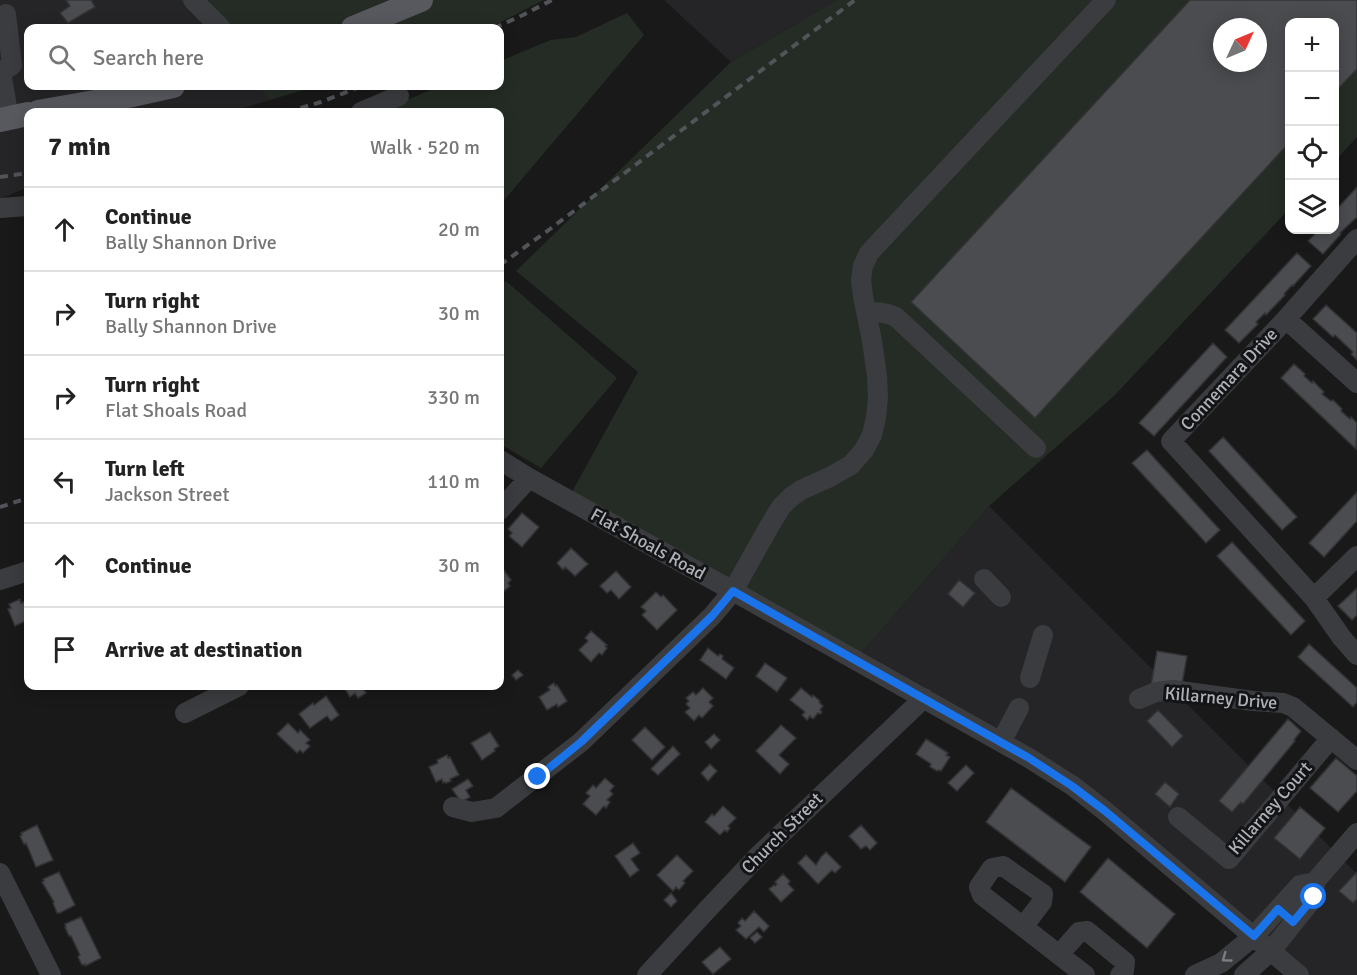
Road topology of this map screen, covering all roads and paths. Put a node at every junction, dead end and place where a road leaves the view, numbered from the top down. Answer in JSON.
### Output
{"nodes":[{"id":1,"x":193,"y":0,"type":"edge"},
{"id":2,"x":421,"y":0,"type":"edge"},
{"id":3,"x":1106,"y":0,"type":"edge"},
{"id":4,"x":6,"y":14,"type":"dead end"},
{"id":5,"x":217,"y":24,"type":"edge"},
{"id":6,"x":363,"y":24,"type":"edge"},
{"id":7,"x":155,"y":90,"type":"edge"},
{"id":8,"x":399,"y":96,"type":"dead end"},
{"id":9,"x":61,"y":108,"type":"edge"},
{"id":10,"x":370,"y":108,"type":"edge"},
{"id":11,"x":13,"y":118,"type":"edge"},
{"id":12,"x":24,"y":206,"type":"edge"},
{"id":13,"x":0,"y":208,"type":"edge"},
{"id":14,"x":1357,"y":239,"type":"edge"},
{"id":15,"x":866,"y":312,"type":"junction"},
{"id":16,"x":1286,"y":319,"type":"junction"},
{"id":17,"x":1357,"y":382,"type":"edge"},
{"id":18,"x":1036,"y":448,"type":"dead end"},
{"id":19,"x":504,"y":462,"type":"edge"},
{"id":20,"x":529,"y":478,"type":"junction"},
{"id":21,"x":504,"y":506,"type":"edge"},
{"id":22,"x":1357,"y":556,"type":"edge"},
{"id":23,"x":24,"y":572,"type":"edge"},
{"id":24,"x":984,"y":579,"type":"dead end"},
{"id":25,"x":0,"y":580,"type":"edge"},
{"id":26,"x":733,"y":591,"type":"junction"},
{"id":27,"x":1001,"y":597,"type":"dead end"},
{"id":28,"x":1314,"y":598,"type":"junction"},
{"id":29,"x":1042,"y":635,"type":"dead end"},
{"id":30,"x":1356,"y":653,"type":"edge"},
{"id":31,"x":1030,"y":678,"type":"dead end"},
{"id":32,"x":231,"y":690,"type":"edge"},
{"id":33,"x":924,"y":698,"type":"junction"},
{"id":34,"x":1139,"y":699,"type":"dead end"},
{"id":35,"x":1019,"y":708,"type":"dead end"},
{"id":36,"x":185,"y":713,"type":"dead end"},
{"id":37,"x":1331,"y":738,"type":"junction"},
{"id":38,"x":1001,"y":742,"type":"junction"},
{"id":39,"x":1357,"y":760,"type":"edge"},
{"id":40,"x":453,"y":807,"type":"dead end"},
{"id":41,"x":1178,"y":817,"type":"dead end"},
{"id":42,"x":1357,"y":833,"type":"edge"},
{"id":43,"x":0,"y":873,"type":"edge"},
{"id":44,"x":1286,"y":916,"type":"junction"},
{"id":45,"x":1023,"y":927,"type":"dead end"},
{"id":46,"x":1254,"y":936,"type":"junction"},
{"id":47,"x":1271,"y":951,"type":"junction"},
{"id":48,"x":1059,"y":955,"type":"junction"},
{"id":49,"x":51,"y":975,"type":"edge"},
{"id":50,"x":647,"y":975,"type":"edge"},
{"id":51,"x":1085,"y":975,"type":"edge"},
{"id":52,"x":1120,"y":975,"type":"edge"},
{"id":53,"x":1195,"y":975,"type":"edge"},
{"id":54,"x":1244,"y":975,"type":"edge"},
{"id":55,"x":1299,"y":975,"type":"edge"}],
"edges":[{"from":1,"to":5,"type":"street"},
{"from":2,"to":6,"type":"main road"},
{"from":3,"to":15,"type":"street"},
{"from":4,"to":11,"type":"street"},
{"from":7,"to":9,"type":"main road"},
{"from":8,"to":10,"type":"street"},
{"from":12,"to":13,"type":"street"},
{"from":14,"to":16,"type":"street","name":"Connemara Drive"},
{"from":15,"to":18,"type":"street"},
{"from":15,"to":26,"type":"street"},
{"from":16,"to":17,"type":"street"},
{"from":16,"to":28,"type":"street","name":"Connemara Drive"},
{"from":19,"to":20,"type":"street","name":"Flat Shoals Road"},
{"from":20,"to":21,"type":"street"},
{"from":20,"to":26,"type":"street","name":"Flat Shoals Road"},
{"from":22,"to":28,"type":"street"},
{"from":23,"to":25,"type":"street"},
{"from":24,"to":27,"type":"street"},
{"from":26,"to":33,"type":"street","name":"Flat Shoals Road"},
{"from":26,"to":40,"type":"street"},
{"from":28,"to":30,"type":"street"},
{"from":29,"to":31,"type":"street"},
{"from":32,"to":36,"type":"street"},
{"from":33,"to":38,"type":"street","name":"Flat Shoals Road"},
{"from":33,"to":50,"type":"street","name":"Church Street"},
{"from":34,"to":37,"type":"street","name":"Killarney Drive"},
{"from":35,"to":38,"type":"street"},
{"from":37,"to":39,"type":"street","name":"Killarney Drive"},
{"from":37,"to":41,"type":"street","name":"Killarney Court"},
{"from":38,"to":46,"type":"street","name":"Flat Shoals Road"},
{"from":42,"to":44,"type":"street"},
{"from":43,"to":49,"type":"street"},
{"from":44,"to":46,"type":"street"},
{"from":44,"to":47,"type":"street"},
{"from":45,"to":48,"type":"street"},
{"from":46,"to":47,"type":"street","name":"Flat Shoals Road"},
{"from":46,"to":53,"type":"street","one_way":true},
{"from":47,"to":54,"type":"street"},
{"from":47,"to":55,"type":"street","name":"Flat Shoals Road"},
{"from":48,"to":51,"type":"street"},
{"from":48,"to":52,"type":"street"}]}
